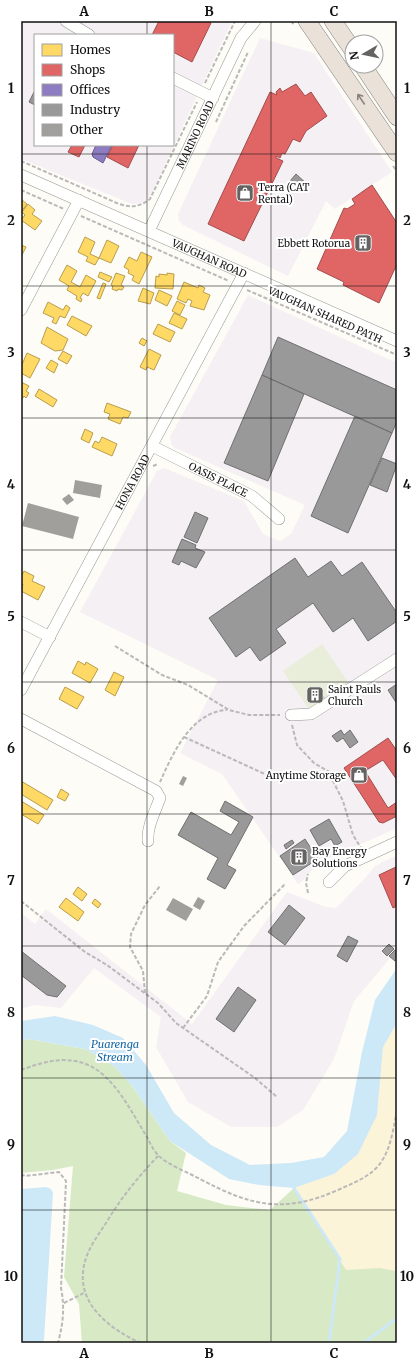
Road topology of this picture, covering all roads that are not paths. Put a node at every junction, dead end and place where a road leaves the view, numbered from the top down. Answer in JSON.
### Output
{"nodes":[{"id":1,"x":66,"y":21,"type":"edge"},
{"id":2,"x":244,"y":21,"type":"edge"},
{"id":3,"x":255,"y":21,"type":"edge"},
{"id":4,"x":307,"y":21,"type":"edge"},
{"id":5,"x":333,"y":21,"type":"edge"},
{"id":6,"x":87,"y":34,"type":"edge"},
{"id":7,"x":344,"y":37,"type":"edge"},
{"id":8,"x":241,"y":38,"type":"junction"},
{"id":9,"x":368,"y":74,"type":"edge"},
{"id":10,"x":174,"y":78,"type":"edge"},
{"id":11,"x":213,"y":98,"type":"junction"},
{"id":12,"x":397,"y":117,"type":"edge"},
{"id":13,"x":397,"y":153,"type":"edge"},
{"id":14,"x":21,"y":175,"type":"edge"},
{"id":15,"x":79,"y":200,"type":"junction"},
{"id":16,"x":149,"y":231,"type":"junction"},
{"id":17,"x":244,"y":273,"type":"junction"},
{"id":18,"x":21,"y":310,"type":"edge"},
{"id":19,"x":397,"y":341,"type":"edge"},
{"id":20,"x":152,"y":446,"type":"junction"},
{"id":21,"x":279,"y":519,"type":"dead end"},
{"id":22,"x":21,"y":622,"type":"edge"},
{"id":23,"x":50,"y":637,"type":"junction"},
{"id":24,"x":397,"y":659,"type":"edge"},
{"id":25,"x":21,"y":690,"type":"edge"},
{"id":26,"x":291,"y":715,"type":"road end"},
{"id":27,"x":21,"y":719,"type":"edge"},
{"id":28,"x":148,"y":841,"type":"dead end"},
{"id":29,"x":397,"y":842,"type":"edge"},
{"id":30,"x":329,"y":882,"type":"dead end"}],
"edges":[{"from":1,"to":6,"type":"street"},
{"from":2,"to":8,"type":"street","name":"MARINO ROAD"},
{"from":3,"to":8,"type":"street","name":"MARINO ROAD"},
{"from":13,"to":4,"type":"highway","one_way":true},
{"from":5,"to":7,"type":"highway"},
{"from":8,"to":11,"type":"street","name":"MARINO ROAD"},
{"from":9,"to":12,"type":"highway"},
{"from":10,"to":11,"type":"street"},
{"from":11,"to":16,"type":"street","name":"MARINO ROAD"},
{"from":14,"to":15,"type":"street","name":"VAUGHAN ROAD"},
{"from":15,"to":16,"type":"street","name":"VAUGHAN ROAD"},
{"from":15,"to":18,"type":"street"},
{"from":16,"to":17,"type":"street","name":"VAUGHAN ROAD"},
{"from":17,"to":19,"type":"street","name":"VAUGHAN ROAD"},
{"from":17,"to":20,"type":"street","name":"HONA ROAD"},
{"from":20,"to":21,"type":"street","name":"OASIS PLACE"},
{"from":20,"to":23,"type":"street","name":"HONA ROAD"},
{"from":22,"to":23,"type":"street"},
{"from":23,"to":25,"type":"street","name":"HONA ROAD"},
{"from":24,"to":26,"type":"street"},
{"from":27,"to":28,"type":"street"},
{"from":29,"to":30,"type":"street"}]}
